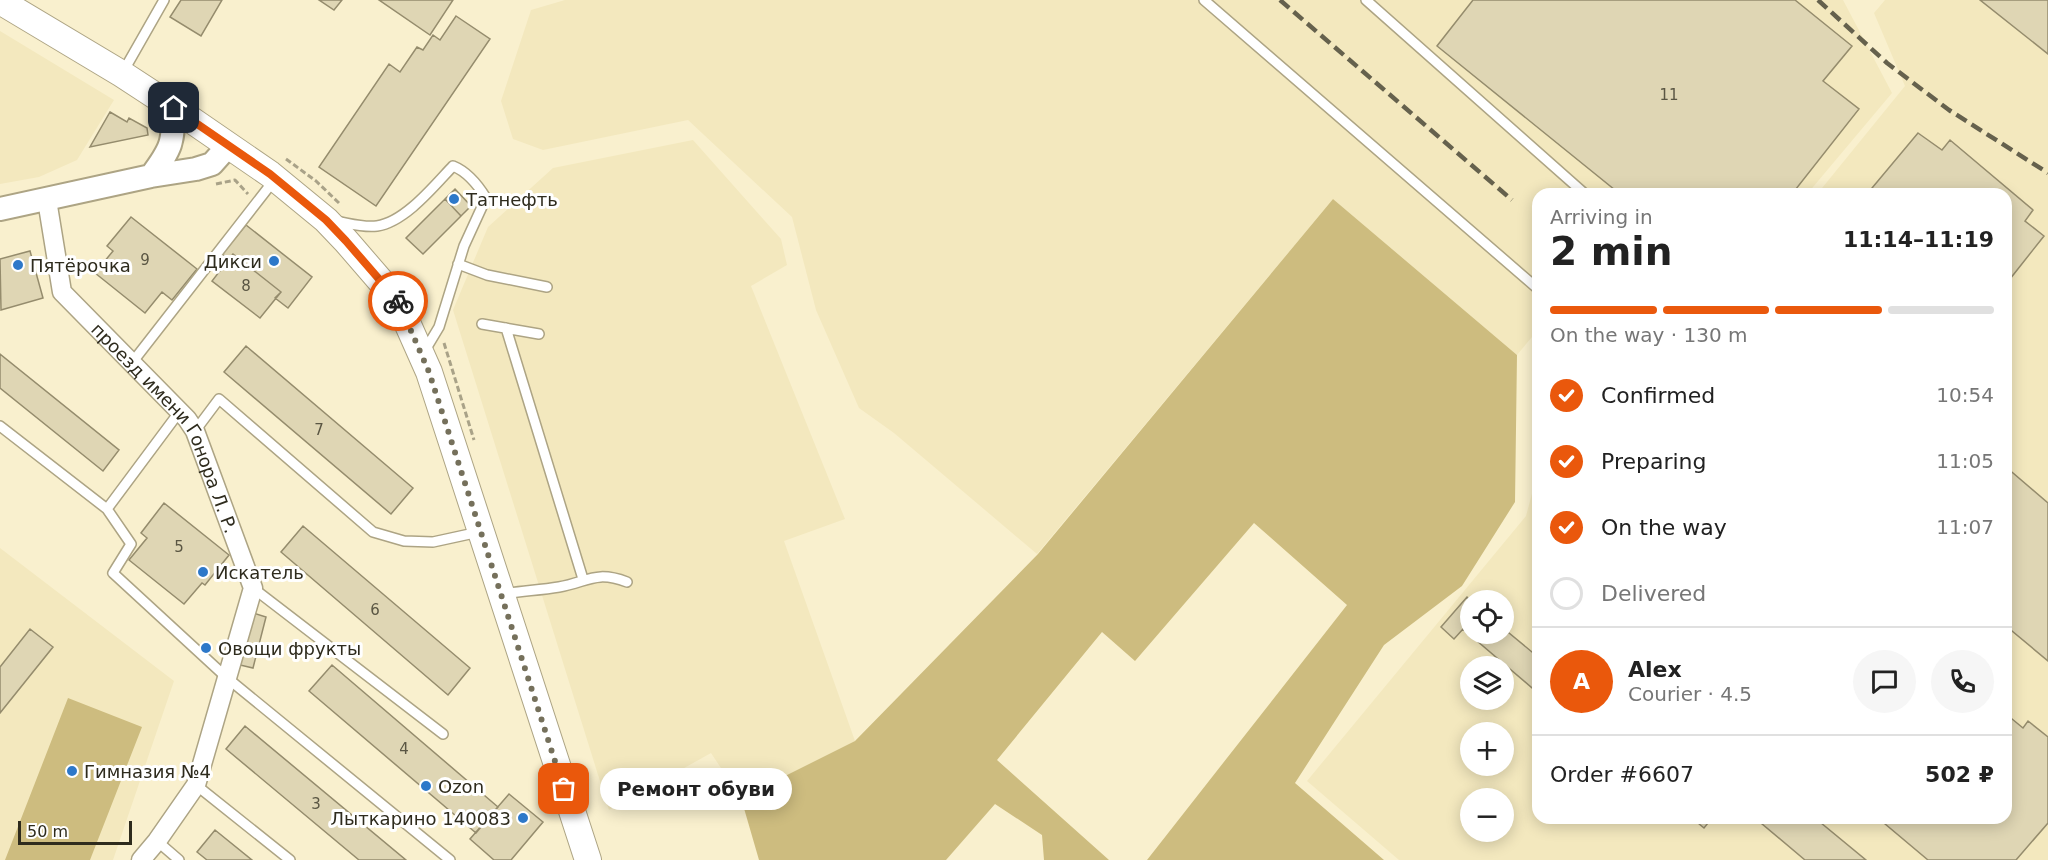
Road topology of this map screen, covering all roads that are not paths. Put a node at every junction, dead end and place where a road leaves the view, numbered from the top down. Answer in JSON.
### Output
{"nodes":[{"id":1,"x":164,"y":0,"type":"edge"},
{"id":2,"x":1204,"y":0,"type":"edge"},
{"id":3,"x":1366,"y":0,"type":"edge"},
{"id":4,"x":0,"y":1,"type":"edge"},
{"id":5,"x":122,"y":74,"type":"junction"},
{"id":6,"x":174,"y":108,"type":"junction"},
{"id":7,"x":228,"y":146,"type":"junction"},
{"id":8,"x":279,"y":167,"type":"junction"},
{"id":9,"x":151,"y":176,"type":"junction"},
{"id":10,"x":1578,"y":188,"type":"edge"},
{"id":11,"x":47,"y":200,"type":"junction"},
{"id":12,"x":0,"y":209,"type":"edge"},
{"id":13,"x":333,"y":212,"type":"junction"},
{"id":14,"x":458,"y":264,"type":"junction"},
{"id":15,"x":1532,"y":284,"type":"edge"},
{"id":16,"x":547,"y":287,"type":"dead end"},
{"id":17,"x":482,"y":324,"type":"dead end"},
{"id":18,"x":506,"y":328,"type":"junction"},
{"id":19,"x":539,"y":334,"type":"dead end"},
{"id":20,"x":422,"y":354,"type":"junction"},
{"id":21,"x":131,"y":364,"type":"junction"},
{"id":22,"x":180,"y":411,"type":"junction"},
{"id":23,"x":0,"y":426,"type":"edge"},
{"id":24,"x":195,"y":431,"type":"junction"},
{"id":25,"x":106,"y":509,"type":"junction"},
{"id":26,"x":480,"y":531,"type":"junction"},
{"id":27,"x":583,"y":579,"type":"junction"},
{"id":28,"x":627,"y":582,"type":"dead end"},
{"id":29,"x":253,"y":588,"type":"junction"},
{"id":30,"x":501,"y":594,"type":"junction"},
{"id":31,"x":225,"y":677,"type":"junction"},
{"id":32,"x":443,"y":734,"type":"dead end"},
{"id":33,"x":196,"y":785,"type":"junction"},
{"id":34,"x":157,"y":841,"type":"junction"},
{"id":35,"x":141,"y":860,"type":"edge"},
{"id":36,"x":179,"y":860,"type":"edge"},
{"id":37,"x":290,"y":860,"type":"edge"},
{"id":38,"x":450,"y":860,"type":"edge"},
{"id":39,"x":588,"y":860,"type":"edge"}],
"edges":[{"from":1,"to":5,"type":"lane"},
{"from":2,"to":15,"type":"lane"},
{"from":3,"to":10,"type":"lane"},
{"from":4,"to":5,"type":"main road"},
{"from":5,"to":6,"type":"main road"},
{"from":6,"to":7,"type":"main road"},
{"from":6,"to":9,"type":"street"},
{"from":7,"to":8,"type":"main road"},
{"from":7,"to":9,"type":"street"},
{"from":8,"to":13,"type":"main road"},
{"from":8,"to":21,"type":"lane"},
{"from":9,"to":11,"type":"street"},
{"from":11,"to":12,"type":"street"},
{"from":11,"to":21,"type":"street","name":"проезд имени Гонора Л. Р."},
{"from":13,"to":14,"type":"lane"},
{"from":13,"to":20,"type":"main road"},
{"from":14,"to":16,"type":"lane"},
{"from":14,"to":20,"type":"lane"},
{"from":17,"to":18,"type":"lane"},
{"from":18,"to":19,"type":"lane"},
{"from":18,"to":27,"type":"lane"},
{"from":20,"to":26,"type":"main road"},
{"from":21,"to":22,"type":"street","name":"проезд имени Гонора Л. Р."},
{"from":22,"to":24,"type":"street","name":"проезд имени Гонора Л. Р."},
{"from":22,"to":25,"type":"lane"},
{"from":23,"to":25,"type":"lane"},
{"from":24,"to":26,"type":"lane"},
{"from":24,"to":29,"type":"street","name":"проезд имени Гонора Л. Р."},
{"from":25,"to":31,"type":"lane"},
{"from":26,"to":30,"type":"main road"},
{"from":27,"to":28,"type":"lane"},
{"from":27,"to":30,"type":"lane"},
{"from":29,"to":31,"type":"street"},
{"from":29,"to":32,"type":"lane"},
{"from":30,"to":39,"type":"main road"},
{"from":31,"to":33,"type":"street"},
{"from":31,"to":38,"type":"lane"},
{"from":33,"to":34,"type":"street"},
{"from":33,"to":37,"type":"lane"},
{"from":34,"to":35,"type":"street"},
{"from":34,"to":36,"type":"lane"}]}
